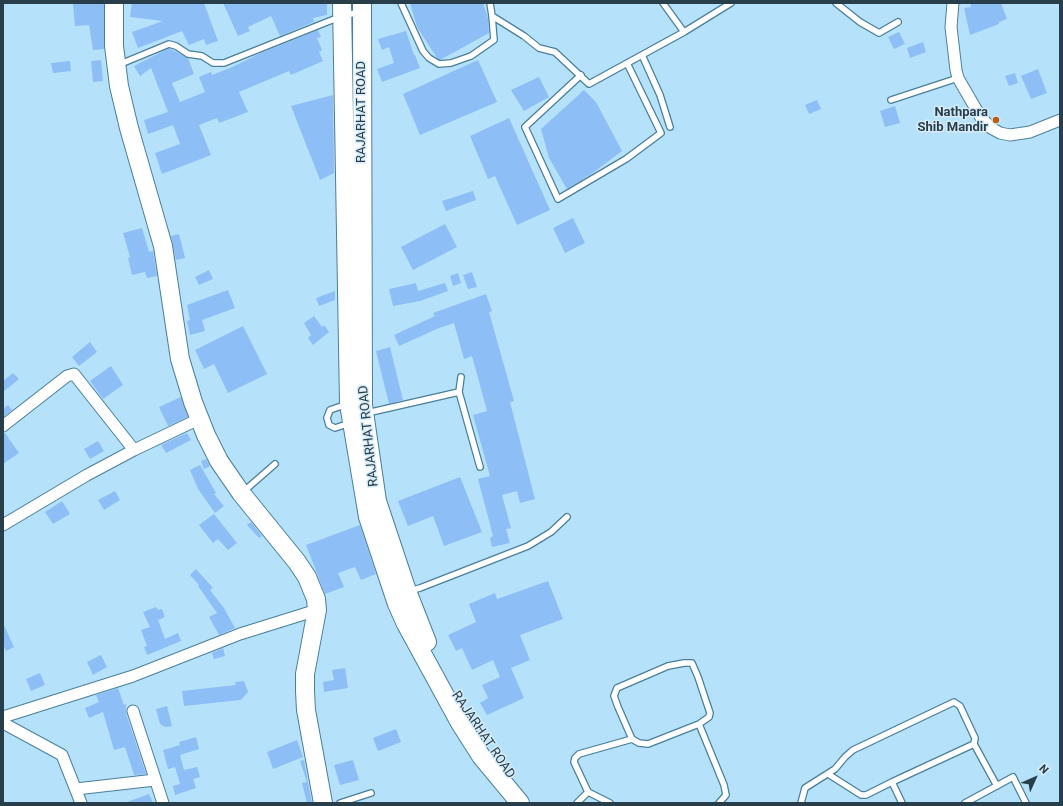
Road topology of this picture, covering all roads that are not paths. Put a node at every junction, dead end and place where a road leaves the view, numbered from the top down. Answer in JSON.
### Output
{"nodes":[{"id":1,"x":114,"y":3,"type":"edge"},
{"id":2,"x":401,"y":3,"type":"edge"},
{"id":3,"x":490,"y":3,"type":"edge"},
{"id":4,"x":663,"y":3,"type":"edge"},
{"id":5,"x":731,"y":3,"type":"edge"},
{"id":6,"x":836,"y":3,"type":"edge"},
{"id":7,"x":953,"y":3,"type":"edge"},
{"id":8,"x":362,"y":7,"type":"edge"},
{"id":9,"x":342,"y":10,"type":"edge"},
{"id":10,"x":492,"y":16,"type":"junction"},
{"id":11,"x":898,"y":22,"type":"dead end"},
{"id":12,"x":684,"y":32,"type":"junction"},
{"id":13,"x":642,"y":55,"type":"junction"},
{"id":14,"x":627,"y":63,"type":"junction"},
{"id":15,"x":116,"y":66,"type":"junction"},
{"id":16,"x":581,"y":75,"type":"junction"},
{"id":17,"x":958,"y":78,"type":"junction"},
{"id":18,"x":891,"y":100,"type":"dead end"},
{"id":19,"x":1060,"y":120,"type":"edge"},
{"id":20,"x":670,"y":127,"type":"dead end"},
{"id":21,"x":461,"y":377,"type":"dead end"},
{"id":22,"x":459,"y":392,"type":"junction"},
{"id":23,"x":359,"y":413,"type":"junction"},
{"id":24,"x":199,"y":419,"type":"junction"},
{"id":25,"x":3,"y":426,"type":"edge"},
{"id":26,"x":134,"y":450,"type":"junction"},
{"id":27,"x":275,"y":464,"type":"dead end"},
{"id":28,"x":480,"y":467,"type":"dead end"},
{"id":29,"x":241,"y":493,"type":"junction"},
{"id":30,"x":567,"y":517,"type":"dead end"},
{"id":31,"x":3,"y":525,"type":"edge"},
{"id":32,"x":407,"y":591,"type":"junction"},
{"id":33,"x":317,"y":610,"type":"junction"},
{"id":34,"x":134,"y":711,"type":"dead end"},
{"id":35,"x":3,"y":717,"type":"edge"},
{"id":36,"x":3,"y":723,"type":"edge"},
{"id":37,"x":699,"y":724,"type":"junction"},
{"id":38,"x":632,"y":739,"type":"junction"},
{"id":39,"x":974,"y":744,"type":"junction"},
{"id":40,"x":828,"y":774,"type":"junction"},
{"id":41,"x":155,"y":780,"type":"junction"},
{"id":42,"x":892,"y":782,"type":"junction"},
{"id":43,"x":997,"y":786,"type":"junction"},
{"id":44,"x":76,"y":790,"type":"junction"},
{"id":45,"x":588,"y":792,"type":"junction"},
{"id":46,"x":371,"y":793,"type":"dead end"},
{"id":47,"x":81,"y":803,"type":"edge"},
{"id":48,"x":163,"y":803,"type":"edge"},
{"id":49,"x":323,"y":803,"type":"edge"},
{"id":50,"x":340,"y":803,"type":"edge"},
{"id":51,"x":520,"y":803,"type":"edge"},
{"id":52,"x":533,"y":803,"type":"edge"},
{"id":53,"x":577,"y":803,"type":"edge"},
{"id":54,"x":610,"y":803,"type":"edge"},
{"id":55,"x":719,"y":803,"type":"edge"},
{"id":56,"x":801,"y":803,"type":"edge"},
{"id":57,"x":902,"y":803,"type":"edge"},
{"id":58,"x":965,"y":803,"type":"edge"},
{"id":59,"x":1026,"y":803,"type":"edge"}],
"edges":[{"from":1,"to":15,"type":"main road"},
{"from":2,"to":10,"type":"lane"},
{"from":3,"to":10,"type":"lane"},
{"from":4,"to":12,"type":"lane"},
{"from":5,"to":12,"type":"lane"},
{"from":6,"to":11,"type":"lane"},
{"from":7,"to":17,"type":"street"},
{"from":8,"to":9,"type":"lane"},
{"from":8,"to":23,"type":"main road","name":"RAJARHAT ROAD"},
{"from":9,"to":15,"type":"lane"},
{"from":9,"to":23,"type":"main road"},
{"from":10,"to":16,"type":"lane"},
{"from":12,"to":13,"type":"lane"},
{"from":13,"to":14,"type":"lane"},
{"from":13,"to":20,"type":"lane"},
{"from":14,"to":16,"type":"lane"},
{"from":14,"to":16,"type":"lane"},
{"from":15,"to":24,"type":"main road"},
{"from":17,"to":18,"type":"lane"},
{"from":17,"to":19,"type":"street"},
{"from":21,"to":22,"type":"lane"},
{"from":22,"to":23,"type":"lane"},
{"from":22,"to":28,"type":"lane"},
{"from":23,"to":32,"type":"main road","name":"RAJARHAT ROAD"},
{"from":23,"to":51,"type":"main road"},
{"from":24,"to":26,"type":"street"},
{"from":24,"to":29,"type":"main road"},
{"from":25,"to":26,"type":"street"},
{"from":26,"to":31,"type":"street"},
{"from":27,"to":29,"type":"lane"},
{"from":29,"to":33,"type":"main road"},
{"from":30,"to":32,"type":"lane"},
{"from":32,"to":52,"type":"main road","name":"RAJARHAT ROAD"},
{"from":33,"to":35,"type":"street"},
{"from":33,"to":49,"type":"main road"},
{"from":34,"to":41,"type":"street"},
{"from":36,"to":44,"type":"street"},
{"from":37,"to":38,"type":"lane"},
{"from":37,"to":38,"type":"lane"},
{"from":37,"to":55,"type":"lane"},
{"from":38,"to":45,"type":"lane"},
{"from":39,"to":40,"type":"lane"},
{"from":39,"to":42,"type":"lane"},
{"from":39,"to":43,"type":"lane"},
{"from":40,"to":42,"type":"lane"},
{"from":40,"to":56,"type":"lane"},
{"from":41,"to":44,"type":"street"},
{"from":41,"to":48,"type":"street"},
{"from":42,"to":57,"type":"lane"},
{"from":43,"to":58,"type":"lane"},
{"from":43,"to":59,"type":"lane"},
{"from":44,"to":47,"type":"street"},
{"from":45,"to":53,"type":"lane"},
{"from":45,"to":54,"type":"lane"},
{"from":46,"to":50,"type":"lane"}]}
